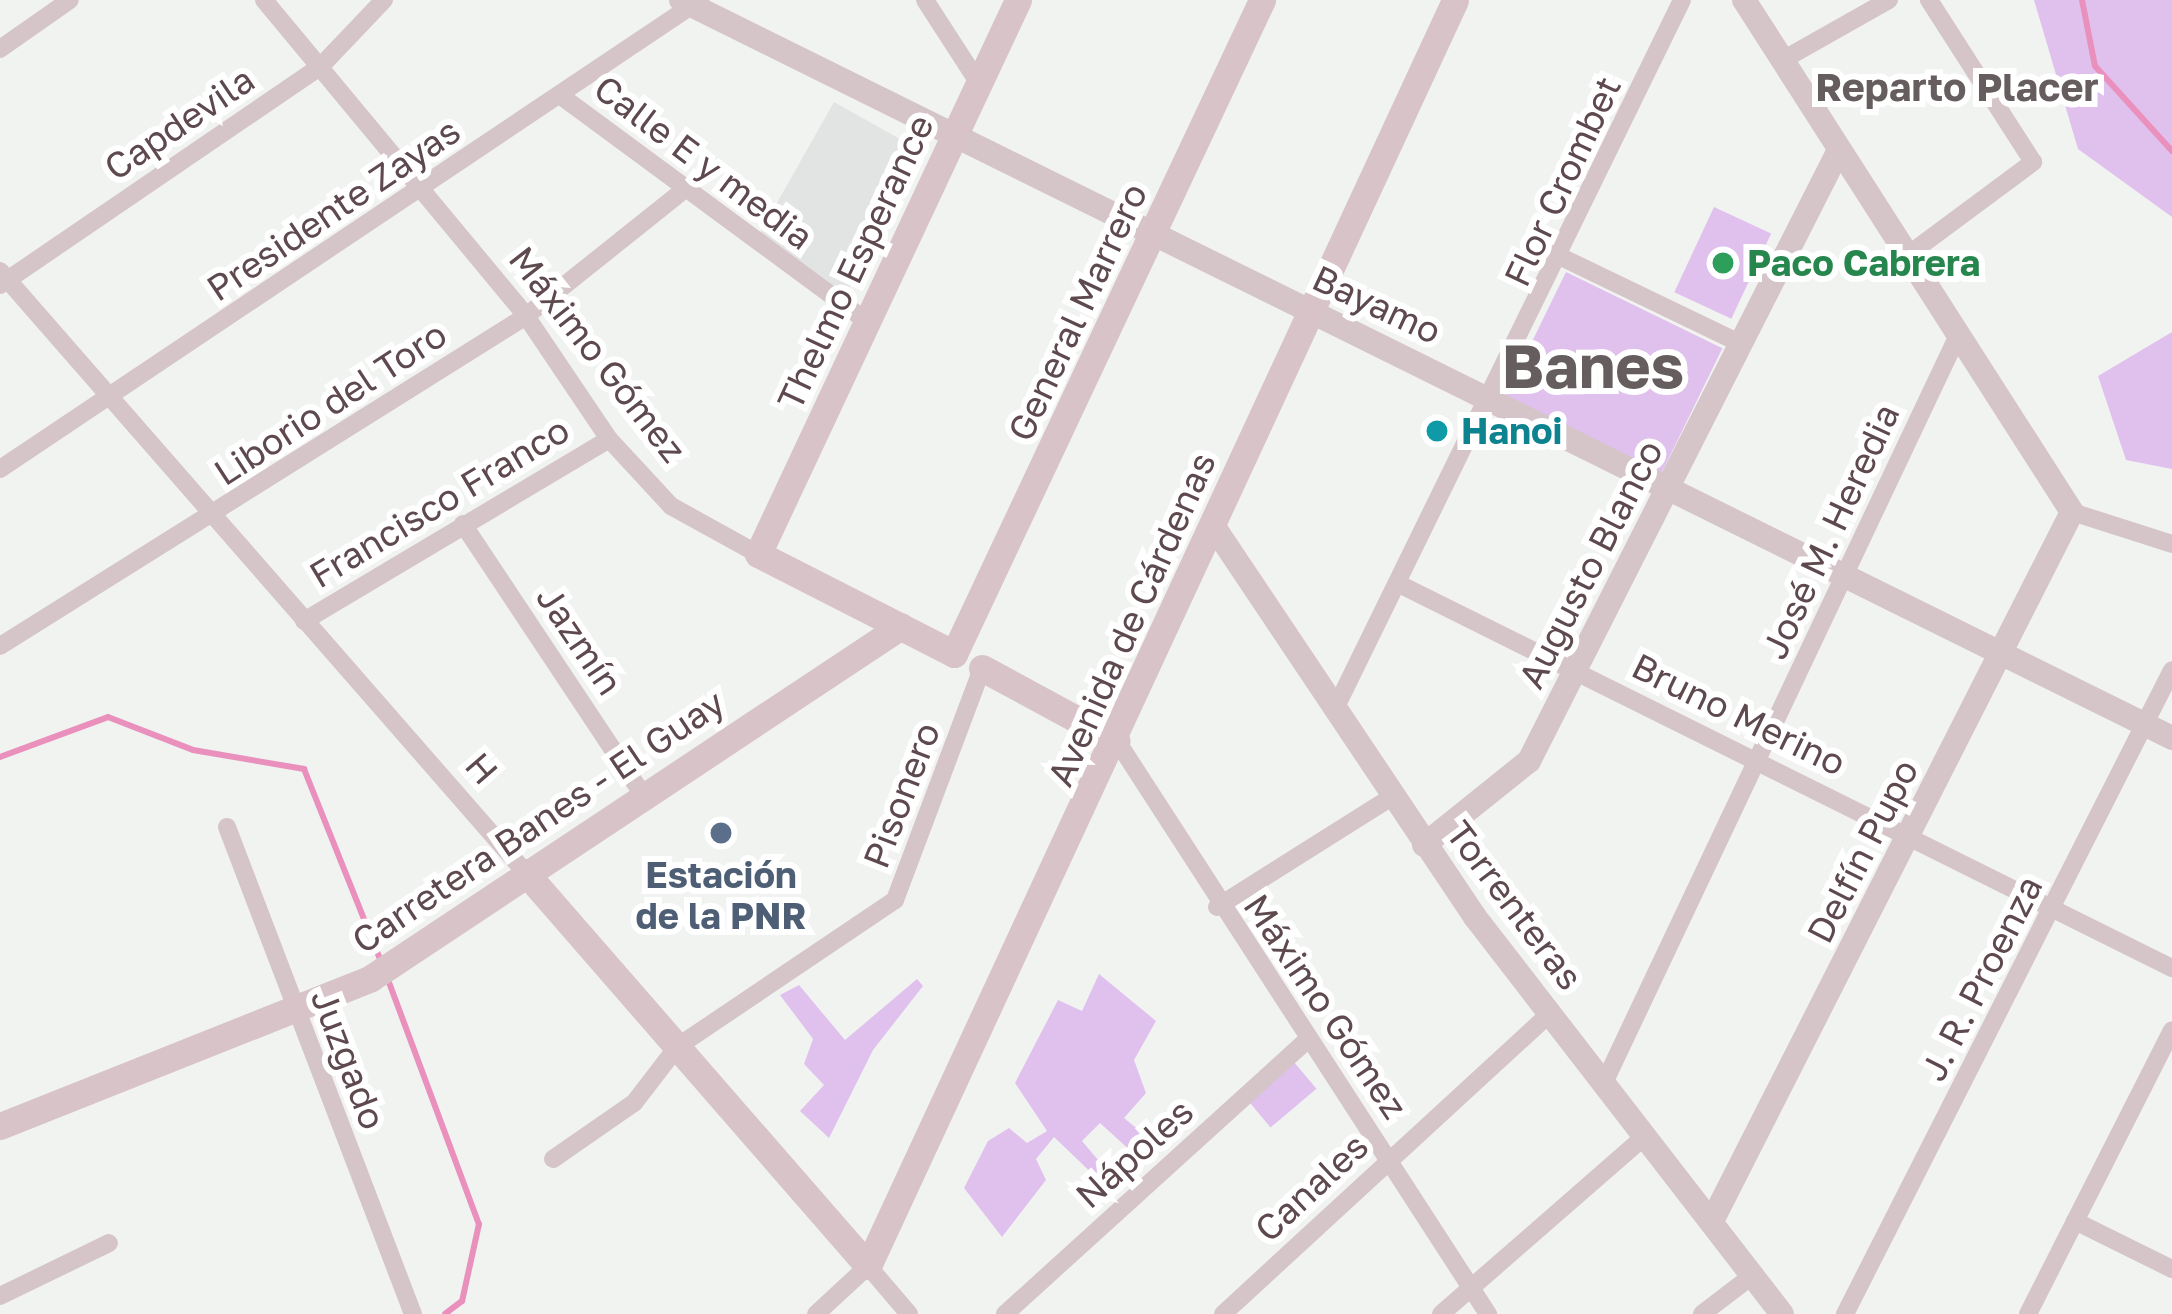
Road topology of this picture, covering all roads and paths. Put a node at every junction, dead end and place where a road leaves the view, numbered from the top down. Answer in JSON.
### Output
{"nodes":[{"id":1,"x":70,"y":0,"type":"edge"},
{"id":2,"x":264,"y":0,"type":"edge"},
{"id":3,"x":384,"y":0,"type":"edge"},
{"id":4,"x":925,"y":0,"type":"edge"},
{"id":5,"x":1018,"y":0,"type":"edge"},
{"id":6,"x":1262,"y":0,"type":"edge"},
{"id":7,"x":1455,"y":0,"type":"edge"},
{"id":8,"x":1682,"y":0,"type":"edge"},
{"id":9,"x":1744,"y":0,"type":"edge"},
{"id":10,"x":1889,"y":0,"type":"edge"},
{"id":11,"x":1928,"y":0,"type":"edge"},
{"id":12,"x":690,"y":2,"type":"edge"},
{"id":13,"x":0,"y":49,"type":"edge"},
{"id":14,"x":1780,"y":61,"type":"junction"},
{"id":15,"x":322,"y":65,"type":"junction"},
{"id":16,"x":978,"y":82,"type":"junction"},
{"id":17,"x":561,"y":96,"type":"junction"},
{"id":18,"x":952,"y":138,"type":"junction"},
{"id":19,"x":1839,"y":150,"type":"junction"},
{"id":20,"x":422,"y":189,"type":"junction"},
{"id":21,"x":679,"y":194,"type":"junction"},
{"id":22,"x":1153,"y":237,"type":"junction"},
{"id":23,"x":1908,"y":255,"type":"junction"},
{"id":24,"x":1564,"y":258,"type":"junction"},
{"id":25,"x":3,"y":279,"type":"edge"},
{"id":26,"x":1310,"y":314,"type":"junction"},
{"id":27,"x":526,"y":316,"type":"junction"},
{"id":28,"x":866,"y":322,"type":"junction"},
{"id":29,"x":1959,"y":333,"type":"junction"},
{"id":30,"x":1742,"y":344,"type":"junction"},
{"id":31,"x":109,"y":399,"type":"junction"},
{"id":32,"x":1495,"y":399,"type":"junction"},
{"id":33,"x":609,"y":439,"type":"junction"},
{"id":34,"x":0,"y":470,"type":"edge"},
{"id":35,"x":1672,"y":485,"type":"junction"},
{"id":36,"x":2072,"y":512,"type":"junction"},
{"id":37,"x":214,"y":517,"type":"junction"},
{"id":38,"x":463,"y":524,"type":"junction"},
{"id":39,"x":1212,"y":524,"type":"junction"},
{"id":40,"x":2172,"y":544,"type":"edge"},
{"id":41,"x":758,"y":554,"type":"junction"},
{"id":42,"x":1847,"y":571,"type":"junction"},
{"id":43,"x":1403,"y":586,"type":"junction"},
{"id":44,"x":304,"y":621,"type":"junction"},
{"id":45,"x":901,"y":626,"type":"junction"},
{"id":46,"x":0,"y":646,"type":"edge"},
{"id":47,"x":2002,"y":648,"type":"junction"},
{"id":48,"x":954,"y":653,"type":"junction"},
{"id":49,"x":982,"y":668,"type":"junction"},
{"id":50,"x":1576,"y":670,"type":"junction"},
{"id":51,"x":2172,"y":670,"type":"edge"},
{"id":52,"x":1335,"y":709,"type":"junction"},
{"id":53,"x":2146,"y":725,"type":"junction"},
{"id":54,"x":2172,"y":738,"type":"edge"},
{"id":55,"x":1117,"y":740,"type":"junction"},
{"id":56,"x":1758,"y":760,"type":"junction"},
{"id":57,"x":642,"y":793,"type":"junction"},
{"id":58,"x":1392,"y":797,"type":"junction"},
{"id":59,"x":227,"y":827,"type":"dead end"},
{"id":60,"x":1912,"y":836,"type":"junction"},
{"id":61,"x":1424,"y":845,"type":"junction"},
{"id":62,"x":525,"y":872,"type":"junction"},
{"id":63,"x":1217,"y":907,"type":"junction"},
{"id":64,"x":2054,"y":908,"type":"junction"},
{"id":65,"x":2172,"y":968,"type":"edge"},
{"id":66,"x":294,"y":1011,"type":"junction"},
{"id":67,"x":1551,"y":1012,"type":"junction"},
{"id":68,"x":2172,"y":1030,"type":"edge"},
{"id":69,"x":1306,"y":1042,"type":"junction"},
{"id":70,"x":677,"y":1047,"type":"junction"},
{"id":71,"x":1605,"y":1081,"type":"junction"},
{"id":72,"x":0,"y":1126,"type":"edge"},
{"id":73,"x":1645,"y":1136,"type":"junction"},
{"id":74,"x":553,"y":1159,"type":"dead end"},
{"id":75,"x":1386,"y":1161,"type":"junction"},
{"id":76,"x":1712,"y":1221,"type":"junction"},
{"id":77,"x":2075,"y":1221,"type":"junction"},
{"id":78,"x":110,"y":1243,"type":"dead end"},
{"id":79,"x":868,"y":1266,"type":"junction"},
{"id":80,"x":2172,"y":1269,"type":"edge"},
{"id":81,"x":1753,"y":1275,"type":"junction"},
{"id":82,"x":1470,"y":1287,"type":"junction"},
{"id":83,"x":0,"y":1296,"type":"edge"},
{"id":84,"x":412,"y":1314,"type":"edge"},
{"id":85,"x":816,"y":1314,"type":"edge"},
{"id":86,"x":909,"y":1314,"type":"edge"},
{"id":87,"x":1005,"y":1314,"type":"edge"},
{"id":88,"x":1223,"y":1314,"type":"edge"},
{"id":89,"x":1441,"y":1314,"type":"edge"},
{"id":90,"x":1488,"y":1314,"type":"edge"},
{"id":91,"x":1702,"y":1314,"type":"edge"},
{"id":92,"x":1782,"y":1314,"type":"edge"},
{"id":93,"x":1845,"y":1314,"type":"edge"},
{"id":94,"x":2028,"y":1314,"type":"edge"}],
"edges":[{"from":1,"to":13,"type":"street"},
{"from":2,"to":15,"type":"street","name":"Máximo Gómez"},
{"from":3,"to":15,"type":"street","name":"Capdevila"},
{"from":4,"to":16,"type":"street"},
{"from":5,"to":16,"type":"main road","name":"Thelmo Esperance"},
{"from":6,"to":22,"type":"main road","name":"General Marrero"},
{"from":7,"to":26,"type":"main road","name":"Avenida de Cárdenas"},
{"from":8,"to":24,"type":"street","name":"Flor Crombet"},
{"from":9,"to":14,"type":"street"},
{"from":10,"to":14,"type":"street"},
{"from":11,"to":23,"type":"street"},
{"from":12,"to":17,"type":"street","name":"Presidente Zayas"},
{"from":12,"to":18,"type":"street","name":"Bayamo"},
{"from":14,"to":19,"type":"street"},
{"from":15,"to":20,"type":"street","name":"Máximo Gómez"},
{"from":15,"to":25,"type":"street","name":"Capdevila"},
{"from":16,"to":18,"type":"main road","name":"Thelmo Esperance"},
{"from":17,"to":20,"type":"street","name":"Presidente Zayas"},
{"from":17,"to":21,"type":"street","name":"Calle E y media"},
{"from":18,"to":22,"type":"street","name":"Bayamo"},
{"from":18,"to":28,"type":"main road","name":"Thelmo Esperance"},
{"from":19,"to":23,"type":"street"},
{"from":19,"to":30,"type":"street","name":"Augusto Blanco"},
{"from":20,"to":27,"type":"street","name":"Máximo Gómez"},
{"from":20,"to":31,"type":"street","name":"Presidente Zayas"},
{"from":21,"to":27,"type":"street","name":"Liborio del Toro"},
{"from":21,"to":28,"type":"street","name":"Calle E y media"},
{"from":22,"to":26,"type":"street","name":"Bayamo"},
{"from":22,"to":48,"type":"main road","name":"General Marrero"},
{"from":23,"to":29,"type":"street"},
{"from":24,"to":30,"type":"street"},
{"from":24,"to":32,"type":"street","name":"Flor Crombet"},
{"from":25,"to":31,"type":"street","name":"H"},
{"from":26,"to":32,"type":"street","name":"Bayamo"},
{"from":26,"to":39,"type":"main road","name":"Avenida de Cárdenas"},
{"from":27,"to":33,"type":"street","name":"Máximo Gómez"},
{"from":27,"to":37,"type":"street","name":"Liborio del Toro"},
{"from":28,"to":41,"type":"main road","name":"Thelmo Esperance"},
{"from":29,"to":36,"type":"street"},
{"from":29,"to":42,"type":"street","name":"José M. Heredia"},
{"from":30,"to":35,"type":"street","name":"Augusto Blanco"},
{"from":31,"to":34,"type":"street","name":"Presidente Zayas"},
{"from":31,"to":37,"type":"street","name":"H"},
{"from":32,"to":35,"type":"street","name":"Bayamo"},
{"from":32,"to":43,"type":"street","name":"Flor Crombet"},
{"from":33,"to":38,"type":"street","name":"Francisco Franco"},
{"from":33,"to":41,"type":"street","name":"Máximo Gómez"},
{"from":35,"to":42,"type":"street","name":"Bayamo"},
{"from":35,"to":50,"type":"street","name":"Augusto Blanco"},
{"from":36,"to":40,"type":"street"},
{"from":36,"to":47,"type":"street","name":"Delfín Pupo"},
{"from":37,"to":44,"type":"street","name":"H"},
{"from":37,"to":46,"type":"street","name":"Liborio del Toro"},
{"from":38,"to":44,"type":"street","name":"Francisco Franco"},
{"from":38,"to":57,"type":"street","name":"Jazmín"},
{"from":39,"to":52,"type":"street","name":"Torrenteras"},
{"from":39,"to":55,"type":"main road","name":"Avenida de Cárdenas"},
{"from":41,"to":45,"type":"main road","name":"Máximo Gómez"},
{"from":42,"to":47,"type":"street","name":"Bayamo"},
{"from":42,"to":56,"type":"street","name":"José M. Heredia"},
{"from":43,"to":50,"type":"street","name":"Bruno Merino"},
{"from":43,"to":52,"type":"street","name":"Flor Crombet"},
{"from":44,"to":62,"type":"street","name":"H"},
{"from":45,"to":48,"type":"main road","name":"Máximo Gómez"},
{"from":45,"to":57,"type":"main road","name":"Carretera Banes - El Guay"},
{"from":47,"to":53,"type":"street","name":"Bayamo"},
{"from":47,"to":60,"type":"street","name":"Delfín Pupo"},
{"from":48,"to":49,"type":"street"},
{"from":49,"to":55,"type":"main road"},
{"from":49,"to":70,"type":"street","name":"Pisonero"},
{"from":50,"to":56,"type":"street","name":"Bruno Merino"},
{"from":50,"to":61,"type":"street","name":"Augusto Blanco"},
{"from":51,"to":53,"type":"street","name":"J. R. Proenza"},
{"from":52,"to":58,"type":"street","name":"Torrenteras"},
{"from":53,"to":54,"type":"street","name":"Bayamo"},
{"from":53,"to":64,"type":"street","name":"J. R. Proenza"},
{"from":55,"to":63,"type":"street","name":"Máximo Gómez"},
{"from":55,"to":79,"type":"main road","name":"Avenida de Cárdenas"},
{"from":56,"to":60,"type":"street","name":"Bruno Merino"},
{"from":56,"to":71,"type":"street","name":"José M. Heredia"},
{"from":57,"to":62,"type":"main road","name":"Carretera Banes - El Guay"},
{"from":58,"to":61,"type":"street","name":"Torrenteras"},
{"from":58,"to":63,"type":"street"},
{"from":59,"to":66,"type":"street","name":"Juzgado"},
{"from":60,"to":64,"type":"street","name":"Bruno Merino"},
{"from":60,"to":76,"type":"street","name":"Delfín Pupo"},
{"from":61,"to":67,"type":"street","name":"Torrenteras"},
{"from":62,"to":66,"type":"main road","name":"Carretera Banes - El Guay"},
{"from":62,"to":70,"type":"main road","name":"H"},
{"from":63,"to":69,"type":"street","name":"Máximo Gómez"},
{"from":64,"to":65,"type":"street","name":"Bruno Merino"},
{"from":64,"to":93,"type":"street","name":"J. R. Proenza"},
{"from":66,"to":72,"type":"main road","name":"Carretera Banes - El Guay"},
{"from":66,"to":84,"type":"street","name":"Juzgado"},
{"from":67,"to":71,"type":"street","name":"Torrenteras"},
{"from":67,"to":75,"type":"street","name":"Canales"},
{"from":68,"to":77,"type":"street"},
{"from":69,"to":75,"type":"street","name":"Máximo Gómez"},
{"from":69,"to":87,"type":"street","name":"Nápoles"},
{"from":70,"to":74,"type":"street","name":"Pisonero"},
{"from":70,"to":79,"type":"main road","name":"H"},
{"from":71,"to":73,"type":"street","name":"Torrenteras"},
{"from":73,"to":76,"type":"street","name":"Torrenteras"},
{"from":73,"to":82,"type":"street"},
{"from":75,"to":82,"type":"street","name":"Máximo Gómez"},
{"from":75,"to":88,"type":"street","name":"Canales"},
{"from":76,"to":81,"type":"street","name":"Torrenteras"},
{"from":77,"to":80,"type":"street"},
{"from":77,"to":94,"type":"street"},
{"from":78,"to":83,"type":"street"},
{"from":79,"to":85,"type":"street"},
{"from":79,"to":86,"type":"street","name":"H"},
{"from":81,"to":91,"type":"street"},
{"from":81,"to":92,"type":"street","name":"Torrenteras"},
{"from":82,"to":89,"type":"street"},
{"from":82,"to":90,"type":"street","name":"Máximo Gómez"}]}
